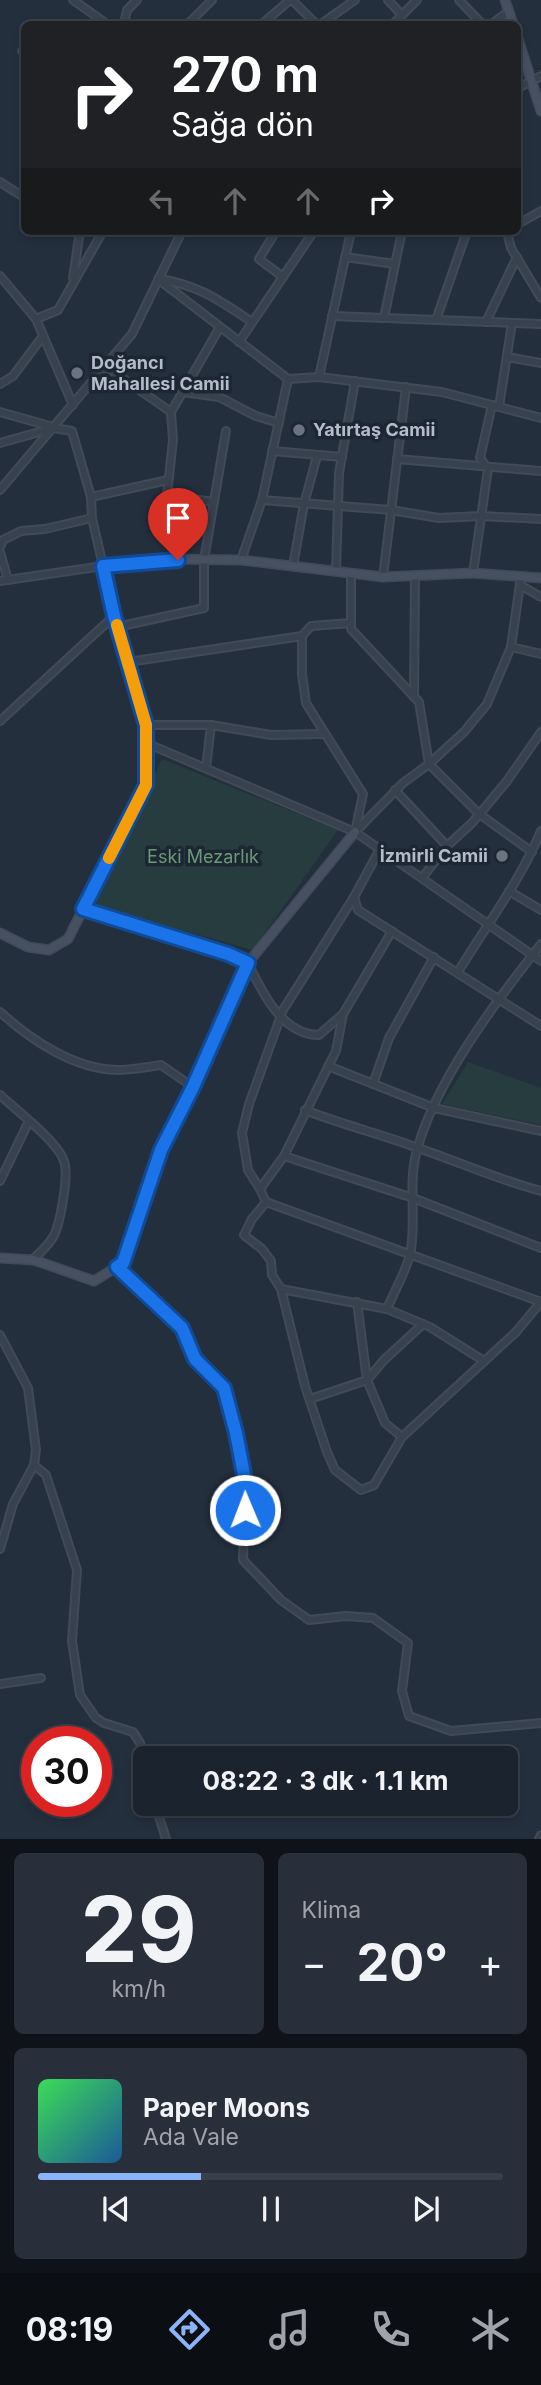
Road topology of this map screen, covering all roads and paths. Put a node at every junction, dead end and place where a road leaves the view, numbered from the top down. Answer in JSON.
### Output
{"nodes":[{"id":1,"x":73,"y":0,"type":"edge"},
{"id":2,"x":137,"y":0,"type":"edge"},
{"id":3,"x":212,"y":0,"type":"edge"},
{"id":4,"x":291,"y":0,"type":"edge"},
{"id":5,"x":355,"y":0,"type":"edge"},
{"id":6,"x":388,"y":0,"type":"edge"},
{"id":7,"x":418,"y":0,"type":"edge"},
{"id":8,"x":459,"y":0,"type":"edge"},
{"id":9,"x":505,"y":0,"type":"edge"},
{"id":10,"x":509,"y":11,"type":"junction"},
{"id":11,"x":402,"y":15,"type":"junction"},
{"id":12,"x":103,"y":21,"type":"edge"},
{"id":13,"x":125,"y":21,"type":"edge"},
{"id":14,"x":191,"y":21,"type":"edge"},
{"id":15,"x":266,"y":21,"type":"edge"},
{"id":16,"x":315,"y":21,"type":"edge"},
{"id":17,"x":323,"y":21,"type":"edge"},
{"id":18,"x":396,"y":21,"type":"edge"},
{"id":19,"x":479,"y":21,"type":"edge"},
{"id":20,"x":496,"y":21,"type":"edge"},
{"id":21,"x":512,"y":21,"type":"edge"},
{"id":22,"x":521,"y":49,"type":"edge"},
{"id":23,"x":541,"y":76,"type":"edge"},
{"id":24,"x":531,"y":79,"type":"junction"},
{"id":25,"x":521,"y":86,"type":"edge"},
{"id":26,"x":541,"y":111,"type":"edge"},
{"id":27,"x":0,"y":181,"type":"edge"},
{"id":28,"x":21,"y":195,"type":"edge"},
{"id":29,"x":541,"y":211,"type":"edge"},
{"id":30,"x":521,"y":223,"type":"edge"},
{"id":31,"x":79,"y":235,"type":"edge"},
{"id":32,"x":101,"y":235,"type":"edge"},
{"id":33,"x":180,"y":235,"type":"edge"},
{"id":34,"x":274,"y":235,"type":"edge"},
{"id":35,"x":311,"y":235,"type":"edge"},
{"id":36,"x":350,"y":235,"type":"edge"},
{"id":37,"x":401,"y":235,"type":"edge"},
{"id":38,"x":466,"y":235,"type":"edge"},
{"id":39,"x":508,"y":235,"type":"edge"},
{"id":40,"x":345,"y":257,"type":"junction"},
{"id":41,"x":517,"y":257,"type":"junction"},
{"id":42,"x":395,"y":264,"type":"junction"},
{"id":43,"x":0,"y":276,"type":"edge"},
{"id":44,"x":283,"y":277,"type":"junction"},
{"id":45,"x":158,"y":279,"type":"junction"},
{"id":46,"x":72,"y":283,"type":"junction"},
{"id":47,"x":541,"y":298,"type":"edge"},
{"id":48,"x":332,"y":316,"type":"junction"},
{"id":49,"x":384,"y":318,"type":"junction"},
{"id":50,"x":36,"y":319,"type":"junction"},
{"id":51,"x":436,"y":320,"type":"junction"},
{"id":52,"x":252,"y":322,"type":"junction"},
{"id":53,"x":486,"y":322,"type":"junction"},
{"id":54,"x":512,"y":323,"type":"junction"},
{"id":55,"x":541,"y":324,"type":"edge"},
{"id":56,"x":220,"y":327,"type":"junction"},
{"id":57,"x":43,"y":336,"type":"junction"},
{"id":58,"x":239,"y":342,"type":"junction"},
{"id":59,"x":507,"y":357,"type":"junction"},
{"id":60,"x":541,"y":363,"type":"edge"},
{"id":61,"x":105,"y":366,"type":"junction"},
{"id":62,"x":319,"y":377,"type":"junction"},
{"id":63,"x":288,"y":379,"type":"junction"},
{"id":64,"x":355,"y":381,"type":"junction"},
{"id":65,"x":0,"y":384,"type":"edge"},
{"id":66,"x":406,"y":387,"type":"junction"},
{"id":67,"x":183,"y":391,"type":"junction"},
{"id":68,"x":73,"y":405,"type":"junction"},
{"id":69,"x":496,"y":406,"type":"junction"},
{"id":70,"x":0,"y":412,"type":"edge"},
{"id":71,"x":172,"y":412,"type":"junction"},
{"id":72,"x":541,"y":418,"type":"edge"},
{"id":73,"x":279,"y":423,"type":"junction"},
{"id":74,"x":54,"y":428,"type":"junction"},
{"id":75,"x":226,"y":430,"type":"dead end"},
{"id":76,"x":0,"y":443,"type":"edge"},
{"id":77,"x":272,"y":451,"type":"junction"},
{"id":78,"x":317,"y":456,"type":"junction"},
{"id":79,"x":342,"y":457,"type":"junction"},
{"id":80,"x":397,"y":459,"type":"junction"},
{"id":81,"x":486,"y":467,"type":"junction"},
{"id":82,"x":541,"y":471,"type":"edge"},
{"id":83,"x":168,"y":480,"type":"junction"},
{"id":84,"x":0,"y":490,"type":"edge"},
{"id":85,"x":91,"y":497,"type":"junction"},
{"id":86,"x":185,"y":498,"type":"junction"},
{"id":87,"x":262,"y":500,"type":"junction"},
{"id":88,"x":214,"y":502,"type":"junction"},
{"id":89,"x":304,"y":504,"type":"junction"},
{"id":90,"x":338,"y":507,"type":"junction"},
{"id":91,"x":391,"y":510,"type":"junction"},
{"id":92,"x":481,"y":516,"type":"junction"},
{"id":93,"x":92,"y":519,"type":"junction"},
{"id":94,"x":541,"y":519,"type":"edge"},
{"id":95,"x":0,"y":550,"type":"edge"},
{"id":96,"x":178,"y":560,"type":"junction"},
{"id":97,"x":204,"y":560,"type":"junction"},
{"id":98,"x":241,"y":560,"type":"junction"},
{"id":99,"x":103,"y":566,"type":"junction"},
{"id":100,"x":293,"y":566,"type":"junction"},
{"id":101,"x":336,"y":571,"type":"junction"},
{"id":102,"x":351,"y":573,"type":"junction"},
{"id":103,"x":473,"y":573,"type":"junction"},
{"id":104,"x":415,"y":575,"type":"junction"},
{"id":105,"x":383,"y":577,"type":"junction"},
{"id":106,"x":541,"y":578,"type":"edge"},
{"id":107,"x":8,"y":579,"type":"junction"},
{"id":108,"x":0,"y":581,"type":"edge"},
{"id":109,"x":521,"y":581,"type":"junction"},
{"id":110,"x":541,"y":597,"type":"edge"},
{"id":111,"x":114,"y":616,"type":"junction"},
{"id":112,"x":351,"y":624,"type":"junction"},
{"id":113,"x":117,"y":626,"type":"junction"},
{"id":114,"x":302,"y":636,"type":"junction"},
{"id":115,"x":512,"y":647,"type":"junction"},
{"id":116,"x":541,"y":654,"type":"edge"},
{"id":117,"x":128,"y":662,"type":"junction"},
{"id":118,"x":414,"y":697,"type":"junction"},
{"id":119,"x":0,"y":720,"type":"edge"},
{"id":120,"x":146,"y":725,"type":"junction"},
{"id":121,"x":211,"y":725,"type":"junction"},
{"id":122,"x":541,"y":732,"type":"edge"},
{"id":123,"x":324,"y":734,"type":"junction"},
{"id":124,"x":146,"y":743,"type":"junction"},
{"id":125,"x":429,"y":764,"type":"junction"},
{"id":126,"x":206,"y":768,"type":"junction"},
{"id":127,"x":395,"y":790,"type":"junction"},
{"id":128,"x":478,"y":813,"type":"junction"},
{"id":129,"x":541,"y":831,"type":"edge"},
{"id":130,"x":355,"y":832,"type":"junction"},
{"id":131,"x":539,"y":843,"type":"edge"},
{"id":132,"x":447,"y":846,"type":"junction"},
{"id":133,"x":380,"y":849,"type":"junction"},
{"id":134,"x":532,"y":852,"type":"junction"},
{"id":135,"x":422,"y":878,"type":"junction"},
{"id":136,"x":509,"y":891,"type":"junction"},
{"id":137,"x":354,"y":897,"type":"junction"},
{"id":138,"x":83,"y":909,"type":"junction"},
{"id":139,"x":541,"y":910,"type":"edge"},
{"id":140,"x":487,"y":924,"type":"junction"},
{"id":141,"x":392,"y":931,"type":"junction"},
{"id":142,"x":0,"y":933,"type":"edge"},
{"id":143,"x":541,"y":944,"type":"edge"},
{"id":144,"x":532,"y":955,"type":"junction"},
{"id":145,"x":434,"y":957,"type":"junction"},
{"id":146,"x":541,"y":961,"type":"edge"},
{"id":147,"x":248,"y":963,"type":"junction"},
{"id":148,"x":458,"y":972,"type":"junction"},
{"id":149,"x":498,"y":998,"type":"junction"},
{"id":150,"x":0,"y":1012,"type":"edge"},
{"id":151,"x":343,"y":1014,"type":"junction"},
{"id":152,"x":280,"y":1017,"type":"junction"},
{"id":153,"x":541,"y":1026,"type":"edge"},
{"id":154,"x":328,"y":1066,"type":"junction"},
{"id":155,"x":373,"y":1084,"type":"junction"},
{"id":156,"x":193,"y":1087,"type":"junction"},
{"id":157,"x":0,"y":1095,"type":"edge"},
{"id":158,"x":434,"y":1108,"type":"junction"},
{"id":159,"x":305,"y":1110,"type":"junction"},
{"id":160,"x":29,"y":1121,"type":"junction"},
{"id":161,"x":541,"y":1131,"type":"edge"},
{"id":162,"x":418,"y":1147,"type":"junction"},
{"id":163,"x":284,"y":1156,"type":"junction"},
{"id":164,"x":0,"y":1181,"type":"edge"},
{"id":165,"x":260,"y":1189,"type":"junction"},
{"id":166,"x":541,"y":1191,"type":"edge"},
{"id":167,"x":413,"y":1198,"type":"junction"},
{"id":168,"x":266,"y":1202,"type":"junction"},
{"id":169,"x":541,"y":1248,"type":"edge"},
{"id":170,"x":410,"y":1255,"type":"junction"},
{"id":171,"x":0,"y":1258,"type":"edge"},
{"id":172,"x":33,"y":1260,"type":"junction"},
{"id":173,"x":117,"y":1267,"type":"junction"},
{"id":174,"x":281,"y":1289,"type":"junction"},
{"id":175,"x":541,"y":1301,"type":"edge"},
{"id":176,"x":357,"y":1303,"type":"junction"},
{"id":177,"x":387,"y":1309,"type":"junction"},
{"id":178,"x":423,"y":1324,"type":"junction"},
{"id":179,"x":0,"y":1335,"type":"edge"},
{"id":180,"x":484,"y":1362,"type":"junction"},
{"id":181,"x":368,"y":1380,"type":"junction"},
{"id":182,"x":310,"y":1399,"type":"junction"},
{"id":183,"x":402,"y":1437,"type":"junction"},
{"id":184,"x":34,"y":1465,"type":"junction"},
{"id":185,"x":0,"y":1549,"type":"edge"},
{"id":186,"x":41,"y":1678,"type":"dead end"},
{"id":187,"x":0,"y":1684,"type":"edge"},
{"id":188,"x":541,"y":1723,"type":"edge"},
{"id":189,"x":141,"y":1746,"type":"edge"},
{"id":190,"x":159,"y":1816,"type":"edge"},
{"id":191,"x":166,"y":1839,"type":"edge"}],
"edges":[{"from":1,"to":12,"type":"street"},
{"from":2,"to":13,"type":"street"},
{"from":3,"to":14,"type":"street"},
{"from":4,"to":15,"type":"street"},
{"from":4,"to":16,"type":"street"},
{"from":5,"to":17,"type":"street"},
{"from":6,"to":11,"type":"street"},
{"from":7,"to":11,"type":"street"},
{"from":8,"to":19,"type":"street"},
{"from":9,"to":10,"type":"street"},
{"from":10,"to":20,"type":"street"},
{"from":10,"to":21,"type":"street"},
{"from":11,"to":18,"type":"street"},
{"from":22,"to":24,"type":"street"},
{"from":23,"to":24,"type":"street"},
{"from":24,"to":25,"type":"street"},
{"from":24,"to":26,"type":"street"},
{"from":27,"to":28,"type":"street"},
{"from":29,"to":30,"type":"street"},
{"from":31,"to":46,"type":"street"},
{"from":32,"to":46,"type":"street"},
{"from":33,"to":45,"type":"street"},
{"from":34,"to":44,"type":"street"},
{"from":35,"to":44,"type":"street"},
{"from":36,"to":40,"type":"street"},
{"from":37,"to":42,"type":"street"},
{"from":38,"to":51,"type":"street"},
{"from":39,"to":41,"type":"street"},
{"from":40,"to":42,"type":"street"},
{"from":40,"to":48,"type":"street"},
{"from":41,"to":47,"type":"street"},
{"from":41,"to":53,"type":"street"},
{"from":42,"to":49,"type":"street"},
{"from":43,"to":50,"type":"street"},
{"from":44,"to":52,"type":"street"},
{"from":45,"to":52,"type":"street"},
{"from":45,"to":56,"type":"street"},
{"from":45,"to":61,"type":"street"},
{"from":46,"to":50,"type":"street"},
{"from":48,"to":49,"type":"street"},
{"from":48,"to":62,"type":"street"},
{"from":49,"to":51,"type":"street"},
{"from":50,"to":57,"type":"street"},
{"from":51,"to":53,"type":"street"},
{"from":52,"to":58,"type":"street"},
{"from":53,"to":54,"type":"street"},
{"from":54,"to":55,"type":"street"},
{"from":54,"to":59,"type":"street"},
{"from":56,"to":58,"type":"street"},
{"from":56,"to":67,"type":"street"},
{"from":57,"to":65,"type":"street"},
{"from":57,"to":68,"type":"street"},
{"from":58,"to":63,"type":"street"},
{"from":59,"to":60,"type":"street"},
{"from":59,"to":69,"type":"street"},
{"from":61,"to":68,"type":"street"},
{"from":61,"to":71,"type":"street"},
{"from":62,"to":63,"type":"street"},
{"from":62,"to":64,"type":"street"},
{"from":63,"to":73,"type":"street"},
{"from":64,"to":66,"type":"street"},
{"from":64,"to":79,"type":"street"},
{"from":66,"to":69,"type":"street"},
{"from":66,"to":80,"type":"street"},
{"from":67,"to":71,"type":"street"},
{"from":67,"to":73,"type":"street"},
{"from":68,"to":74,"type":"street"},
{"from":69,"to":72,"type":"street"},
{"from":69,"to":81,"type":"street"},
{"from":70,"to":74,"type":"street"},
{"from":71,"to":83,"type":"street"},
{"from":73,"to":77,"type":"street"},
{"from":74,"to":76,"type":"street"},
{"from":74,"to":84,"type":"street"},
{"from":74,"to":85,"type":"street"},
{"from":75,"to":88,"type":"street"},
{"from":77,"to":78,"type":"street"},
{"from":77,"to":87,"type":"street"},
{"from":78,"to":79,"type":"street"},
{"from":78,"to":89,"type":"street"},
{"from":79,"to":90,"type":"street"},
{"from":80,"to":81,"type":"street"},
{"from":80,"to":91,"type":"street"},
{"from":81,"to":82,"type":"street"},
{"from":81,"to":92,"type":"street"},
{"from":83,"to":85,"type":"street"},
{"from":83,"to":86,"type":"street"},
{"from":85,"to":93,"type":"street"},
{"from":86,"to":88,"type":"street"},
{"from":86,"to":96,"type":"street"},
{"from":87,"to":89,"type":"street"},
{"from":87,"to":98,"type":"street"},
{"from":88,"to":97,"type":"street"},
{"from":89,"to":90,"type":"street"},
{"from":89,"to":100,"type":"street"},
{"from":90,"to":91,"type":"street"},
{"from":90,"to":101,"type":"street"},
{"from":91,"to":92,"type":"street"},
{"from":91,"to":105,"type":"street"},
{"from":92,"to":94,"type":"street"},
{"from":92,"to":103,"type":"street"},
{"from":93,"to":95,"type":"street"},
{"from":93,"to":99,"type":"street"},
{"from":95,"to":107,"type":"street"},
{"from":96,"to":97,"type":"street"},
{"from":96,"to":99,"type":"street"},
{"from":97,"to":98,"type":"street"},
{"from":97,"to":113,"type":"street"},
{"from":98,"to":100,"type":"street"},
{"from":99,"to":107,"type":"street"},
{"from":99,"to":111,"type":"street"},
{"from":100,"to":101,"type":"street"},
{"from":101,"to":102,"type":"street"},
{"from":102,"to":105,"type":"street"},
{"from":102,"to":112,"type":"street"},
{"from":103,"to":104,"type":"street"},
{"from":103,"to":109,"type":"street"},
{"from":104,"to":105,"type":"street"},
{"from":104,"to":118,"type":"street"},
{"from":106,"to":109,"type":"street"},
{"from":107,"to":108,"type":"street"},
{"from":109,"to":110,"type":"street"},
{"from":109,"to":115,"type":"street"},
{"from":111,"to":113,"type":"street"},
{"from":111,"to":119,"type":"street"},
{"from":112,"to":114,"type":"street"},
{"from":112,"to":118,"type":"street"},
{"from":113,"to":117,"type":"street"},
{"from":114,"to":117,"type":"street"},
{"from":114,"to":123,"type":"street"},
{"from":115,"to":116,"type":"street"},
{"from":115,"to":125,"type":"street"},
{"from":117,"to":120,"type":"street"},
{"from":118,"to":125,"type":"street"},
{"from":120,"to":121,"type":"street"},
{"from":120,"to":124,"type":"street"},
{"from":121,"to":123,"type":"street"},
{"from":121,"to":126,"type":"street"},
{"from":122,"to":128,"type":"street"},
{"from":123,"to":130,"type":"street"},
{"from":124,"to":126,"type":"street"},
{"from":124,"to":138,"type":"street"},
{"from":125,"to":127,"type":"street"},
{"from":125,"to":128,"type":"street"},
{"from":126,"to":130,"type":"street"},
{"from":127,"to":130,"type":"street"},
{"from":127,"to":132,"type":"street"},
{"from":128,"to":132,"type":"street"},
{"from":128,"to":134,"type":"street"},
{"from":129,"to":131,"type":"street"},
{"from":130,"to":133,"type":"street"},
{"from":130,"to":147,"type":"street"},
{"from":131,"to":134,"type":"street"},
{"from":132,"to":135,"type":"street"},
{"from":133,"to":135,"type":"street"},
{"from":133,"to":137,"type":"street"},
{"from":134,"to":136,"type":"street"},
{"from":135,"to":140,"type":"street"},
{"from":136,"to":139,"type":"street"},
{"from":136,"to":140,"type":"street"},
{"from":137,"to":141,"type":"street"},
{"from":137,"to":152,"type":"street"},
{"from":138,"to":142,"type":"street"},
{"from":138,"to":147,"type":"street"},
{"from":140,"to":144,"type":"street"},
{"from":140,"to":148,"type":"street"},
{"from":141,"to":145,"type":"street"},
{"from":141,"to":151,"type":"street"},
{"from":143,"to":144,"type":"street"},
{"from":144,"to":146,"type":"street"},
{"from":144,"to":149,"type":"street"},
{"from":145,"to":148,"type":"street"},
{"from":145,"to":155,"type":"street"},
{"from":147,"to":152,"type":"street"},
{"from":147,"to":156,"type":"street"},
{"from":148,"to":149,"type":"street"},
{"from":149,"to":153,"type":"street"},
{"from":149,"to":158,"type":"street"},
{"from":150,"to":156,"type":"street"},
{"from":151,"to":152,"type":"street"},
{"from":151,"to":154,"type":"street"},
{"from":152,"to":165,"type":"street"},
{"from":154,"to":155,"type":"street"},
{"from":154,"to":159,"type":"street"},
{"from":155,"to":158,"type":"street"},
{"from":156,"to":173,"type":"street"},
{"from":157,"to":160,"type":"street"},
{"from":158,"to":161,"type":"street"},
{"from":158,"to":162,"type":"street"},
{"from":159,"to":162,"type":"street"},
{"from":159,"to":163,"type":"street"},
{"from":160,"to":164,"type":"street"},
{"from":160,"to":172,"type":"street"},
{"from":162,"to":166,"type":"street"},
{"from":162,"to":167,"type":"street"},
{"from":163,"to":165,"type":"street"},
{"from":163,"to":167,"type":"street"},
{"from":165,"to":168,"type":"street"},
{"from":167,"to":169,"type":"street"},
{"from":167,"to":170,"type":"street"},
{"from":168,"to":170,"type":"street"},
{"from":168,"to":174,"type":"street"},
{"from":170,"to":175,"type":"street"},
{"from":170,"to":177,"type":"street"},
{"from":171,"to":172,"type":"street"},
{"from":172,"to":173,"type":"street"},
{"from":173,"to":188,"type":"street"},
{"from":174,"to":176,"type":"street"},
{"from":174,"to":182,"type":"street"},
{"from":175,"to":180,"type":"street"},
{"from":176,"to":177,"type":"street"},
{"from":176,"to":181,"type":"street"},
{"from":177,"to":178,"type":"street"},
{"from":178,"to":180,"type":"street"},
{"from":178,"to":181,"type":"street"},
{"from":179,"to":184,"type":"street"},
{"from":180,"to":183,"type":"street"},
{"from":181,"to":182,"type":"street"},
{"from":181,"to":183,"type":"street"},
{"from":182,"to":183,"type":"street"},
{"from":184,"to":185,"type":"street"},
{"from":184,"to":189,"type":"street"},
{"from":186,"to":187,"type":"street"},
{"from":190,"to":191,"type":"street"}]}
